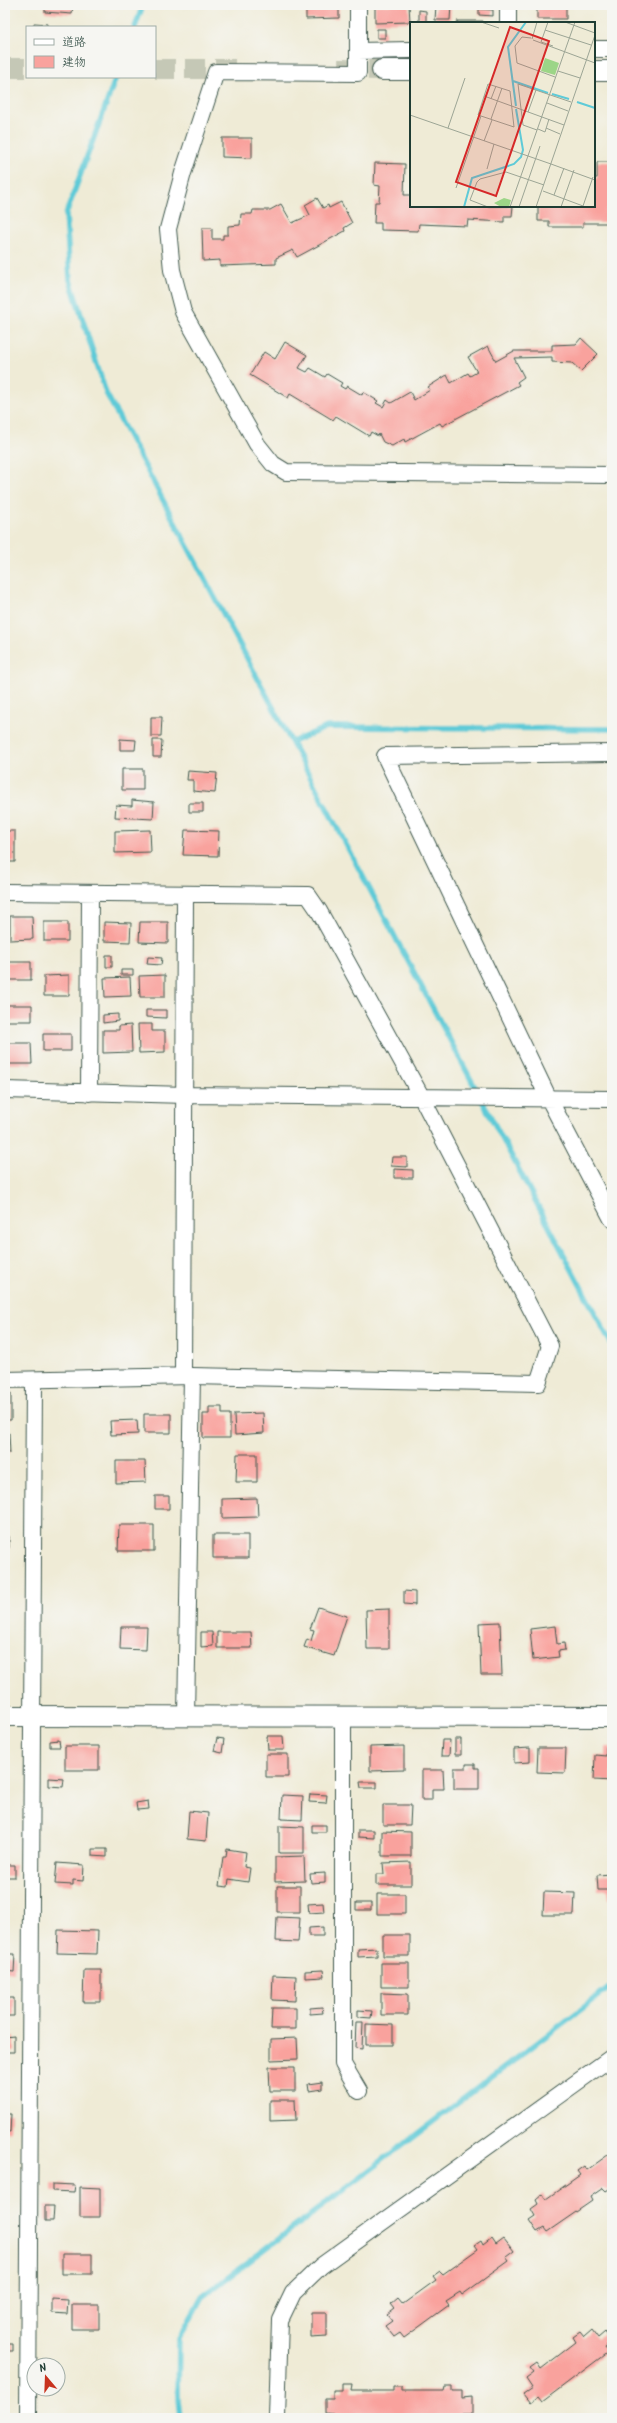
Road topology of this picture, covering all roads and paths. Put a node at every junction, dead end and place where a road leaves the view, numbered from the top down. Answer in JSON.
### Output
{"nodes":[{"id":1,"x":358,"y":5,"type":"edge"},
{"id":2,"x":508,"y":5,"type":"edge"},
{"id":3,"x":508,"y":22,"type":"edge"},
{"id":4,"x":595,"y":49,"type":"edge"},
{"id":5,"x":612,"y":49,"type":"edge"},
{"id":6,"x":410,"y":50,"type":"edge"},
{"id":7,"x":358,"y":51,"type":"junction"},
{"id":8,"x":382,"y":70,"type":"tunnel mouth"},
{"id":9,"x":410,"y":70,"type":"edge"},
{"id":10,"x":595,"y":70,"type":"edge"},
{"id":11,"x":612,"y":71,"type":"edge"},
{"id":12,"x":612,"y":475,"type":"edge"},
{"id":13,"x":612,"y":753,"type":"edge"},
{"id":14,"x":5,"y":892,"type":"edge"},
{"id":15,"x":90,"y":893,"type":"junction"},
{"id":16,"x":185,"y":894,"type":"junction"},
{"id":17,"x":5,"y":1090,"type":"edge"},
{"id":18,"x":89,"y":1093,"type":"junction"},
{"id":19,"x":186,"y":1095,"type":"junction"},
{"id":20,"x":421,"y":1096,"type":"junction"},
{"id":21,"x":548,"y":1097,"type":"junction"},
{"id":22,"x":612,"y":1099,"type":"edge"},
{"id":23,"x":612,"y":1219,"type":"edge"},
{"id":24,"x":188,"y":1376,"type":"junction"},
{"id":25,"x":5,"y":1380,"type":"edge"},
{"id":26,"x":34,"y":1381,"type":"junction"},
{"id":27,"x":5,"y":1716,"type":"edge"},
{"id":28,"x":32,"y":1716,"type":"junction"},
{"id":29,"x":186,"y":1716,"type":"junction"},
{"id":30,"x":344,"y":1716,"type":"junction"},
{"id":31,"x":612,"y":1717,"type":"edge"},
{"id":32,"x":612,"y":2057,"type":"edge"},
{"id":33,"x":359,"y":2092,"type":"dead end"},
{"id":34,"x":28,"y":2418,"type":"edge"},
{"id":35,"x":277,"y":2418,"type":"edge"}],
"edges":[{"from":1,"to":7,"type":"street"},
{"from":2,"to":3,"type":"street"},
{"from":4,"to":5,"type":"street"},
{"from":6,"to":7,"type":"street"},
{"from":7,"to":12,"type":"street"},
{"from":8,"to":9,"type":"street"},
{"from":10,"to":11,"type":"street"},
{"from":13,"to":21,"type":"street"},
{"from":14,"to":15,"type":"street"},
{"from":15,"to":16,"type":"street"},
{"from":15,"to":18,"type":"street"},
{"from":16,"to":19,"type":"street"},
{"from":16,"to":20,"type":"street"},
{"from":17,"to":18,"type":"street"},
{"from":18,"to":19,"type":"street"},
{"from":19,"to":20,"type":"street"},
{"from":19,"to":24,"type":"street"},
{"from":20,"to":21,"type":"street"},
{"from":20,"to":24,"type":"street"},
{"from":21,"to":22,"type":"street"},
{"from":21,"to":23,"type":"street"},
{"from":24,"to":26,"type":"street"},
{"from":24,"to":29,"type":"street"},
{"from":25,"to":26,"type":"street"},
{"from":26,"to":28,"type":"street"},
{"from":27,"to":28,"type":"street"},
{"from":28,"to":29,"type":"street"},
{"from":28,"to":34,"type":"street"},
{"from":29,"to":30,"type":"street"},
{"from":30,"to":31,"type":"street"},
{"from":30,"to":33,"type":"street"},
{"from":32,"to":35,"type":"street"}]}
